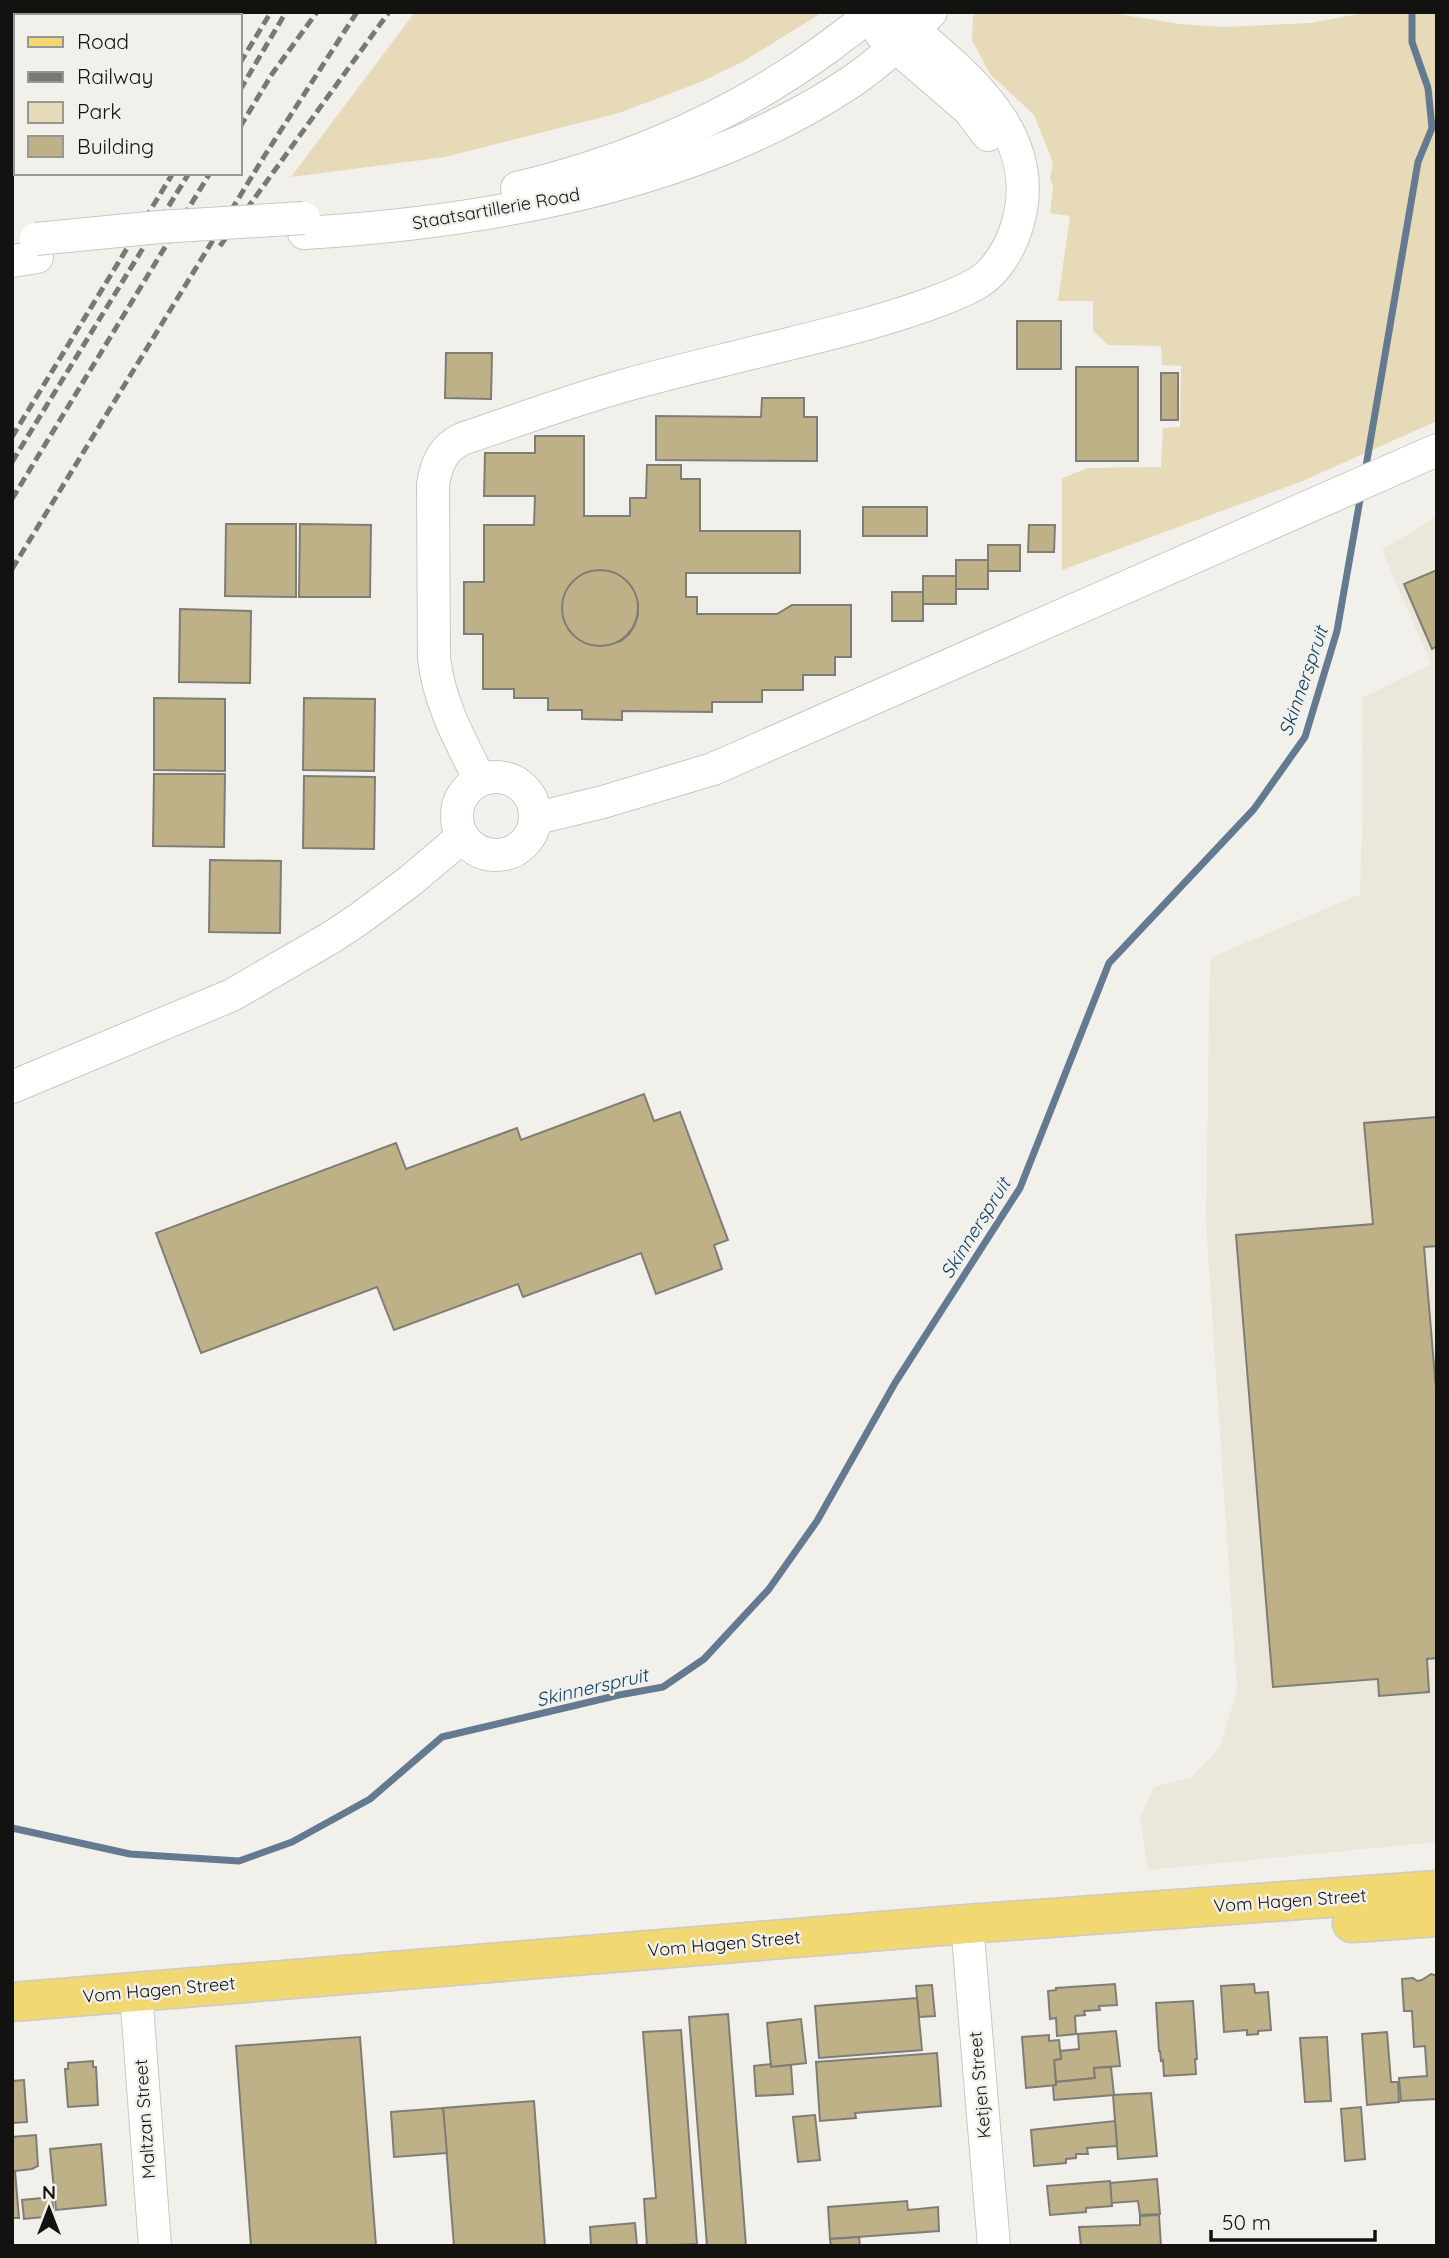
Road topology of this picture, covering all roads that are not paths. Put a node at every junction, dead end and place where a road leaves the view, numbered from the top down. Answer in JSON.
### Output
{"nodes":[{"id":1,"x":895,"y":22,"type":"edge"},
{"id":2,"x":304,"y":226,"type":"junction"},
{"id":3,"x":24,"y":250,"type":"edge"},
{"id":4,"x":1434,"y":451,"type":"edge"},
{"id":5,"x":480,"y":780,"type":"junction"},
{"id":6,"x":537,"y":818,"type":"junction"},
{"id":7,"x":462,"y":837,"type":"junction"},
{"id":8,"x":12,"y":1087,"type":"edge"},
{"id":9,"x":1437,"y":1890,"type":"edge"},
{"id":10,"x":1437,"y":1917,"type":"edge"},
{"id":11,"x":968,"y":1936,"type":"junction"},
{"id":12,"x":12,"y":2002,"type":"edge"},
{"id":13,"x":136,"y":2003,"type":"junction"},
{"id":14,"x":12,"y":2022,"type":"edge"},
{"id":15,"x":155,"y":2246,"type":"edge"},
{"id":16,"x":993,"y":2246,"type":"edge"}],
"edges":[{"from":1,"to":2,"type":"street","name":"Staatsartillerie Road"},
{"from":1,"to":2,"type":"street","name":"Staatsartillerie Road"},
{"from":1,"to":5,"type":"street"},
{"from":2,"to":3,"type":"street","name":"Staatsartillerie Road"},
{"from":4,"to":6,"type":"street"},
{"from":5,"to":6,"type":"street"},
{"from":5,"to":7,"type":"street"},
{"from":6,"to":7,"type":"street"},
{"from":7,"to":8,"type":"street"},
{"from":9,"to":11,"type":"main road","name":"Vom Hagen Street"},
{"from":10,"to":11,"type":"main road","name":"Vom Hagen Street"},
{"from":11,"to":13,"type":"main road","name":"Vom Hagen Street"},
{"from":11,"to":16,"type":"street","name":"Ketjen Street"},
{"from":12,"to":13,"type":"main road","name":"Vom Hagen Street"},
{"from":13,"to":14,"type":"main road","name":"Vom Hagen Street"},
{"from":13,"to":15,"type":"street","name":"Maltzan Street"}]}
